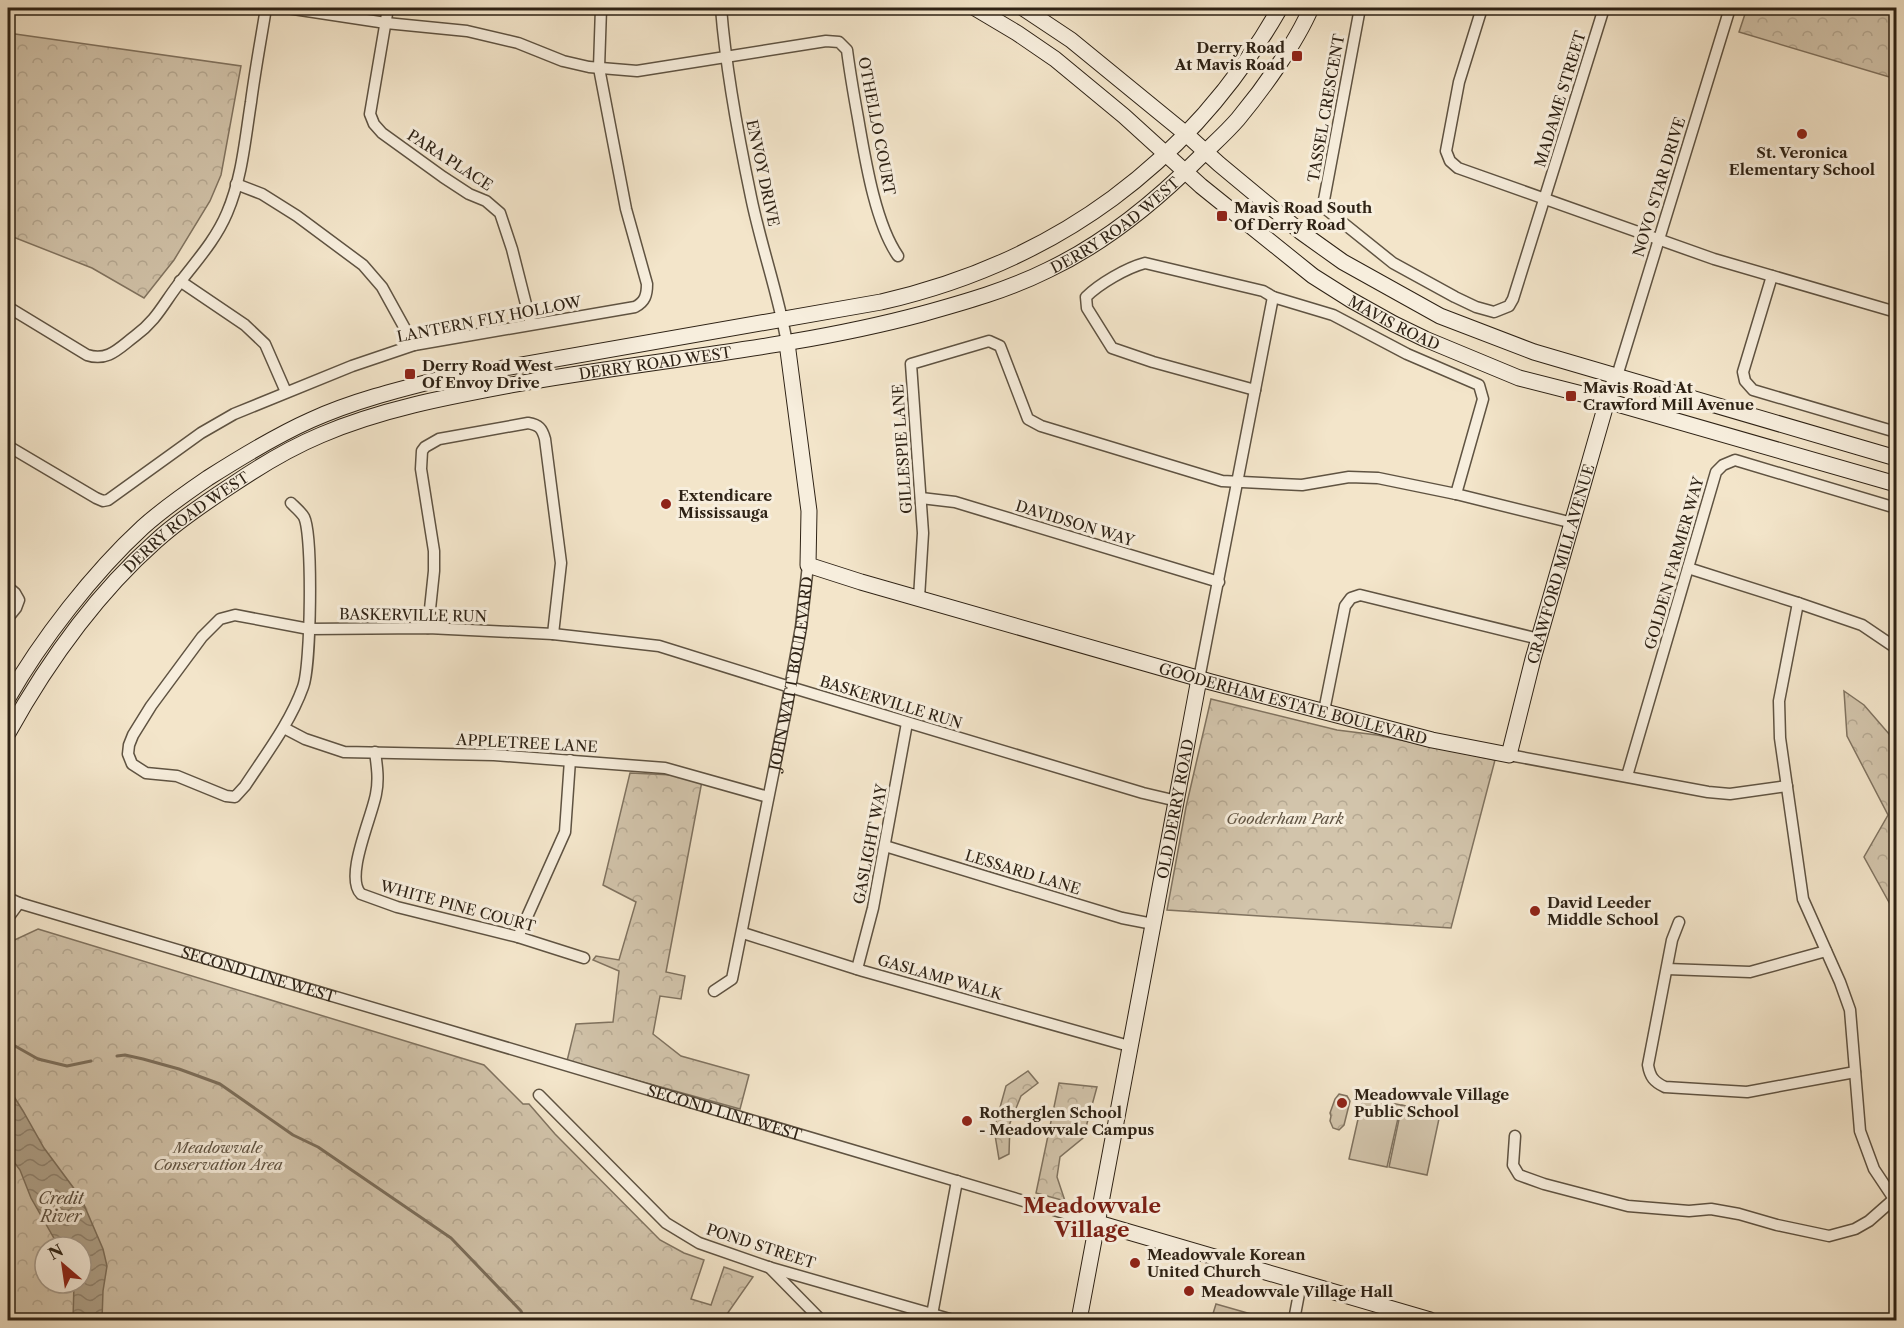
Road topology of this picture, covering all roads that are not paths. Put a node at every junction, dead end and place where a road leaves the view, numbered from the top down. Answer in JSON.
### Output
{"nodes":[{"id":1,"x":266,"y":8,"type":"edge"},
{"id":2,"x":287,"y":8,"type":"edge"},
{"id":3,"x":388,"y":8,"type":"edge"},
{"id":4,"x":601,"y":8,"type":"edge"},
{"id":5,"x":721,"y":8,"type":"edge"},
{"id":6,"x":975,"y":8,"type":"edge"},
{"id":7,"x":1023,"y":8,"type":"edge"},
{"id":8,"x":1280,"y":8,"type":"edge"},
{"id":9,"x":1311,"y":8,"type":"edge"},
{"id":10,"x":1360,"y":8,"type":"edge"},
{"id":11,"x":1482,"y":8,"type":"edge"},
{"id":12,"x":1604,"y":8,"type":"edge"},
{"id":13,"x":1730,"y":8,"type":"edge"},
{"id":14,"x":386,"y":23,"type":"junction"},
{"id":15,"x":727,"y":58,"type":"junction"},
{"id":16,"x":599,"y":68,"type":"junction"},
{"id":17,"x":1186,"y":134,"type":"junction"},
{"id":18,"x":1205,"y":152,"type":"junction"},
{"id":19,"x":1166,"y":155,"type":"junction"},
{"id":20,"x":1185,"y":172,"type":"junction"},
{"id":21,"x":236,"y":184,"type":"junction"},
{"id":22,"x":1545,"y":199,"type":"junction"},
{"id":23,"x":1658,"y":239,"type":"junction"},
{"id":24,"x":898,"y":256,"type":"dead end"},
{"id":25,"x":1772,"y":276,"type":"junction"},
{"id":26,"x":180,"y":281,"type":"junction"},
{"id":27,"x":1273,"y":297,"type":"junction"},
{"id":28,"x":8,"y":307,"type":"edge"},
{"id":29,"x":1896,"y":312,"type":"edge"},
{"id":30,"x":783,"y":319,"type":"junction"},
{"id":31,"x":531,"y":324,"type":"junction"},
{"id":32,"x":787,"y":343,"type":"junction"},
{"id":33,"x":414,"y":345,"type":"junction"},
{"id":34,"x":1617,"y":376,"type":"junction"},
{"id":35,"x":1255,"y":390,"type":"junction"},
{"id":36,"x":286,"y":392,"type":"junction"},
{"id":37,"x":1607,"y":401,"type":"junction"},
{"id":38,"x":1896,"y":432,"type":"edge"},
{"id":39,"x":8,"y":446,"type":"edge"},
{"id":40,"x":1896,"y":458,"type":"edge"},
{"id":41,"x":1237,"y":482,"type":"junction"},
{"id":42,"x":1896,"y":484,"type":"edge"},
{"id":43,"x":1456,"y":494,"type":"junction"},
{"id":44,"x":921,"y":498,"type":"junction"},
{"id":45,"x":291,"y":503,"type":"dead end"},
{"id":46,"x":1896,"y":508,"type":"edge"},
{"id":47,"x":1573,"y":524,"type":"junction"},
{"id":48,"x":808,"y":565,"type":"junction"},
{"id":49,"x":1688,"y":568,"type":"junction"},
{"id":50,"x":1219,"y":582,"type":"junction"},
{"id":51,"x":8,"y":587,"type":"edge"},
{"id":52,"x":919,"y":598,"type":"junction"},
{"id":53,"x":1798,"y":603,"type":"junction"},
{"id":54,"x":8,"y":618,"type":"edge"},
{"id":55,"x":428,"y":628,"type":"junction"},
{"id":56,"x":309,"y":629,"type":"junction"},
{"id":57,"x":553,"y":634,"type":"junction"},
{"id":58,"x":1539,"y":639,"type":"junction"},
{"id":59,"x":1896,"y":648,"type":"edge"},
{"id":60,"x":1199,"y":679,"type":"junction"},
{"id":61,"x":790,"y":687,"type":"junction"},
{"id":62,"x":8,"y":699,"type":"edge"},
{"id":63,"x":1324,"y":711,"type":"junction"},
{"id":64,"x":907,"y":723,"type":"junction"},
{"id":65,"x":284,"y":728,"type":"junction"},
{"id":66,"x":8,"y":733,"type":"edge"},
{"id":67,"x":375,"y":752,"type":"junction"},
{"id":68,"x":1509,"y":755,"type":"junction"},
{"id":69,"x":570,"y":760,"type":"junction"},
{"id":70,"x":1627,"y":776,"type":"junction"},
{"id":71,"x":1787,"y":786,"type":"junction"},
{"id":72,"x":768,"y":797,"type":"junction"},
{"id":73,"x":1177,"y":801,"type":"junction"},
{"id":74,"x":885,"y":846,"type":"junction"},
{"id":75,"x":8,"y":898,"type":"edge"},
{"id":76,"x":19,"y":903,"type":"junction"},
{"id":77,"x":8,"y":918,"type":"edge"},
{"id":78,"x":1679,"y":922,"type":"dead end"},
{"id":79,"x":1153,"y":924,"type":"junction"},
{"id":80,"x":743,"y":933,"type":"junction"},
{"id":81,"x":518,"y":937,"type":"junction"},
{"id":82,"x":1826,"y":951,"type":"junction"},
{"id":83,"x":584,"y":958,"type":"dead end"},
{"id":84,"x":857,"y":969,"type":"junction"},
{"id":85,"x":1667,"y":969,"type":"junction"},
{"id":86,"x":714,"y":991,"type":"dead end"},
{"id":87,"x":1129,"y":1046,"type":"junction"},
{"id":88,"x":1855,"y":1072,"type":"junction"},
{"id":89,"x":539,"y":1095,"type":"dead end"},
{"id":90,"x":1515,"y":1136,"type":"dead end"},
{"id":91,"x":957,"y":1181,"type":"junction"},
{"id":92,"x":1895,"y":1200,"type":"edge"},
{"id":93,"x":1098,"y":1223,"type":"junction"},
{"id":94,"x":768,"y":1266,"type":"junction"},
{"id":95,"x":1301,"y":1282,"type":"junction"},
{"id":96,"x":932,"y":1318,"type":"edge"},
{"id":97,"x":821,"y":1320,"type":"edge"},
{"id":98,"x":954,"y":1320,"type":"edge"},
{"id":99,"x":1079,"y":1320,"type":"edge"},
{"id":100,"x":1294,"y":1320,"type":"edge"},
{"id":101,"x":1430,"y":1320,"type":"edge"}],
"edges":[{"from":1,"to":21,"type":"street"},
{"from":2,"to":14,"type":"street"},
{"from":3,"to":14,"type":"street","name":"PARA PLACE"},
{"from":4,"to":16,"type":"street"},
{"from":5,"to":15,"type":"street","name":"ENVOY DRIVE"},
{"from":6,"to":19,"type":"main road","name":"MAVIS ROAD"},
{"from":7,"to":17,"type":"main road","name":"MAVIS ROAD"},
{"from":8,"to":17,"type":"main road","name":"DERRY ROAD WEST"},
{"from":9,"to":18,"type":"main road","name":"DERRY ROAD WEST"},
{"from":10,"to":22,"type":"street","name":"TASSEL CRESCENT"},
{"from":11,"to":22,"type":"street"},
{"from":12,"to":22,"type":"street","name":"MADAME STREET"},
{"from":13,"to":23,"type":"street","name":"NOVO STAR DRIVE"},
{"from":14,"to":16,"type":"street"},
{"from":14,"to":31,"type":"street","name":"PARA PLACE"},
{"from":15,"to":16,"type":"street"},
{"from":15,"to":24,"type":"street","name":"OTHELLO COURT"},
{"from":15,"to":30,"type":"street","name":"ENVOY DRIVE"},
{"from":16,"to":31,"type":"street","name":"LANTERN FLY HOLLOW"},
{"from":17,"to":18,"type":"main road","name":"MAVIS ROAD"},
{"from":17,"to":19,"type":"main road","name":"DERRY ROAD WEST"},
{"from":18,"to":20,"type":"main road","name":"DERRY ROAD WEST"},
{"from":18,"to":34,"type":"main road","name":"MAVIS ROAD"},
{"from":19,"to":20,"type":"main road","name":"MAVIS ROAD"},
{"from":19,"to":30,"type":"main road","name":"DERRY ROAD WEST"},
{"from":20,"to":32,"type":"main road","name":"DERRY ROAD WEST"},
{"from":20,"to":37,"type":"main road","name":"MAVIS ROAD"},
{"from":21,"to":26,"type":"street"},
{"from":21,"to":33,"type":"street"},
{"from":22,"to":23,"type":"street"},
{"from":23,"to":25,"type":"street"},
{"from":23,"to":34,"type":"street","name":"NOVO STAR DRIVE"},
{"from":25,"to":29,"type":"street"},
{"from":25,"to":38,"type":"street"},
{"from":26,"to":28,"type":"street"},
{"from":26,"to":36,"type":"street"},
{"from":27,"to":35,"type":"street","name":"OLD DERRY ROAD"},
{"from":27,"to":35,"type":"street"},
{"from":27,"to":43,"type":"street"},
{"from":30,"to":32,"type":"street","name":"ENVOY DRIVE"},
{"from":30,"to":62,"type":"main road","name":"DERRY ROAD WEST"},
{"from":31,"to":33,"type":"street","name":"LANTERN FLY HOLLOW"},
{"from":32,"to":48,"type":"main road","name":"JOHN WATT BOULEVARD"},
{"from":32,"to":66,"type":"main road","name":"DERRY ROAD WEST"},
{"from":33,"to":36,"type":"street","name":"LANTERN FLY HOLLOW"},
{"from":34,"to":37,"type":"main road","name":"CRAWFORD MILL AVENUE"},
{"from":34,"to":40,"type":"main road","name":"MAVIS ROAD"},
{"from":35,"to":41,"type":"street","name":"OLD DERRY ROAD"},
{"from":36,"to":39,"type":"street","name":"LANTERN FLY HOLLOW"},
{"from":37,"to":42,"type":"main road","name":"MAVIS ROAD"},
{"from":37,"to":47,"type":"main road","name":"CRAWFORD MILL AVENUE"},
{"from":41,"to":43,"type":"street"},
{"from":41,"to":44,"type":"street","name":"GILLESPIE LANE"},
{"from":41,"to":50,"type":"street","name":"OLD DERRY ROAD"},
{"from":43,"to":47,"type":"street"},
{"from":44,"to":50,"type":"street","name":"DAVIDSON WAY"},
{"from":44,"to":52,"type":"street","name":"GILLESPIE LANE"},
{"from":45,"to":56,"type":"street"},
{"from":46,"to":49,"type":"street","name":"GOLDEN FARMER WAY"},
{"from":47,"to":58,"type":"main road","name":"CRAWFORD MILL AVENUE"},
{"from":48,"to":52,"type":"main road","name":"GOODERHAM ESTATE BOULEVARD"},
{"from":48,"to":61,"type":"street","name":"JOHN WATT BOULEVARD"},
{"from":49,"to":53,"type":"street"},
{"from":49,"to":70,"type":"street","name":"GOLDEN FARMER WAY"},
{"from":50,"to":60,"type":"street","name":"OLD DERRY ROAD"},
{"from":51,"to":54,"type":"street"},
{"from":52,"to":60,"type":"main road","name":"GOODERHAM ESTATE BOULEVARD"},
{"from":53,"to":59,"type":"street"},
{"from":53,"to":71,"type":"street"},
{"from":55,"to":56,"type":"street","name":"BASKERVILLE RUN"},
{"from":55,"to":57,"type":"street","name":"BASKERVILLE RUN"},
{"from":55,"to":57,"type":"street"},
{"from":56,"to":65,"type":"street"},
{"from":56,"to":65,"type":"street","name":"BASKERVILLE RUN"},
{"from":57,"to":61,"type":"street","name":"BASKERVILLE RUN"},
{"from":58,"to":63,"type":"street"},
{"from":58,"to":68,"type":"main road","name":"CRAWFORD MILL AVENUE"},
{"from":60,"to":63,"type":"main road","name":"GOODERHAM ESTATE BOULEVARD"},
{"from":60,"to":73,"type":"main road","name":"OLD DERRY ROAD"},
{"from":61,"to":64,"type":"street","name":"BASKERVILLE RUN"},
{"from":61,"to":72,"type":"street","name":"JOHN WATT BOULEVARD"},
{"from":63,"to":68,"type":"main road","name":"GOODERHAM ESTATE BOULEVARD"},
{"from":64,"to":73,"type":"street","name":"BASKERVILLE RUN"},
{"from":64,"to":74,"type":"street","name":"GASLIGHT WAY"},
{"from":65,"to":67,"type":"street","name":"APPLETREE LANE"},
{"from":67,"to":69,"type":"street","name":"APPLETREE LANE"},
{"from":67,"to":81,"type":"street","name":"WHITE PINE COURT"},
{"from":68,"to":70,"type":"street","name":"GOODERHAM ESTATE BOULEVARD"},
{"from":69,"to":72,"type":"street","name":"APPLETREE LANE"},
{"from":69,"to":81,"type":"street"},
{"from":70,"to":71,"type":"street","name":"GOODERHAM ESTATE BOULEVARD"},
{"from":71,"to":82,"type":"street"},
{"from":72,"to":80,"type":"street","name":"JOHN WATT BOULEVARD"},
{"from":73,"to":79,"type":"main road","name":"OLD DERRY ROAD"},
{"from":74,"to":79,"type":"street","name":"LESSARD LANE"},
{"from":74,"to":84,"type":"street","name":"GASLIGHT WAY"},
{"from":75,"to":76,"type":"street","name":"SECOND LINE WEST"},
{"from":76,"to":77,"type":"street"},
{"from":76,"to":91,"type":"street","name":"SECOND LINE WEST"},
{"from":78,"to":85,"type":"street"},
{"from":79,"to":87,"type":"main road","name":"OLD DERRY ROAD"},
{"from":80,"to":84,"type":"street","name":"GASLAMP WALK"},
{"from":80,"to":86,"type":"street","name":"JOHN WATT BOULEVARD"},
{"from":81,"to":83,"type":"street","name":"WHITE PINE COURT"},
{"from":82,"to":85,"type":"street"},
{"from":82,"to":88,"type":"street"},
{"from":84,"to":87,"type":"street","name":"GASLAMP WALK"},
{"from":85,"to":88,"type":"street"},
{"from":87,"to":93,"type":"main road","name":"OLD DERRY ROAD"},
{"from":88,"to":92,"type":"street"},
{"from":89,"to":94,"type":"street","name":"POND STREET"},
{"from":90,"to":92,"type":"street"},
{"from":91,"to":93,"type":"street","name":"SECOND LINE WEST"},
{"from":91,"to":96,"type":"street"},
{"from":93,"to":95,"type":"main road","name":"SECOND LINE WEST"},
{"from":93,"to":99,"type":"main road","name":"OLD DERRY ROAD"},
{"from":94,"to":96,"type":"street","name":"POND STREET"},
{"from":94,"to":97,"type":"street"},
{"from":95,"to":100,"type":"street"},
{"from":95,"to":101,"type":"main road","name":"SECOND LINE WEST"},
{"from":96,"to":98,"type":"street","name":"POND STREET"}]}
